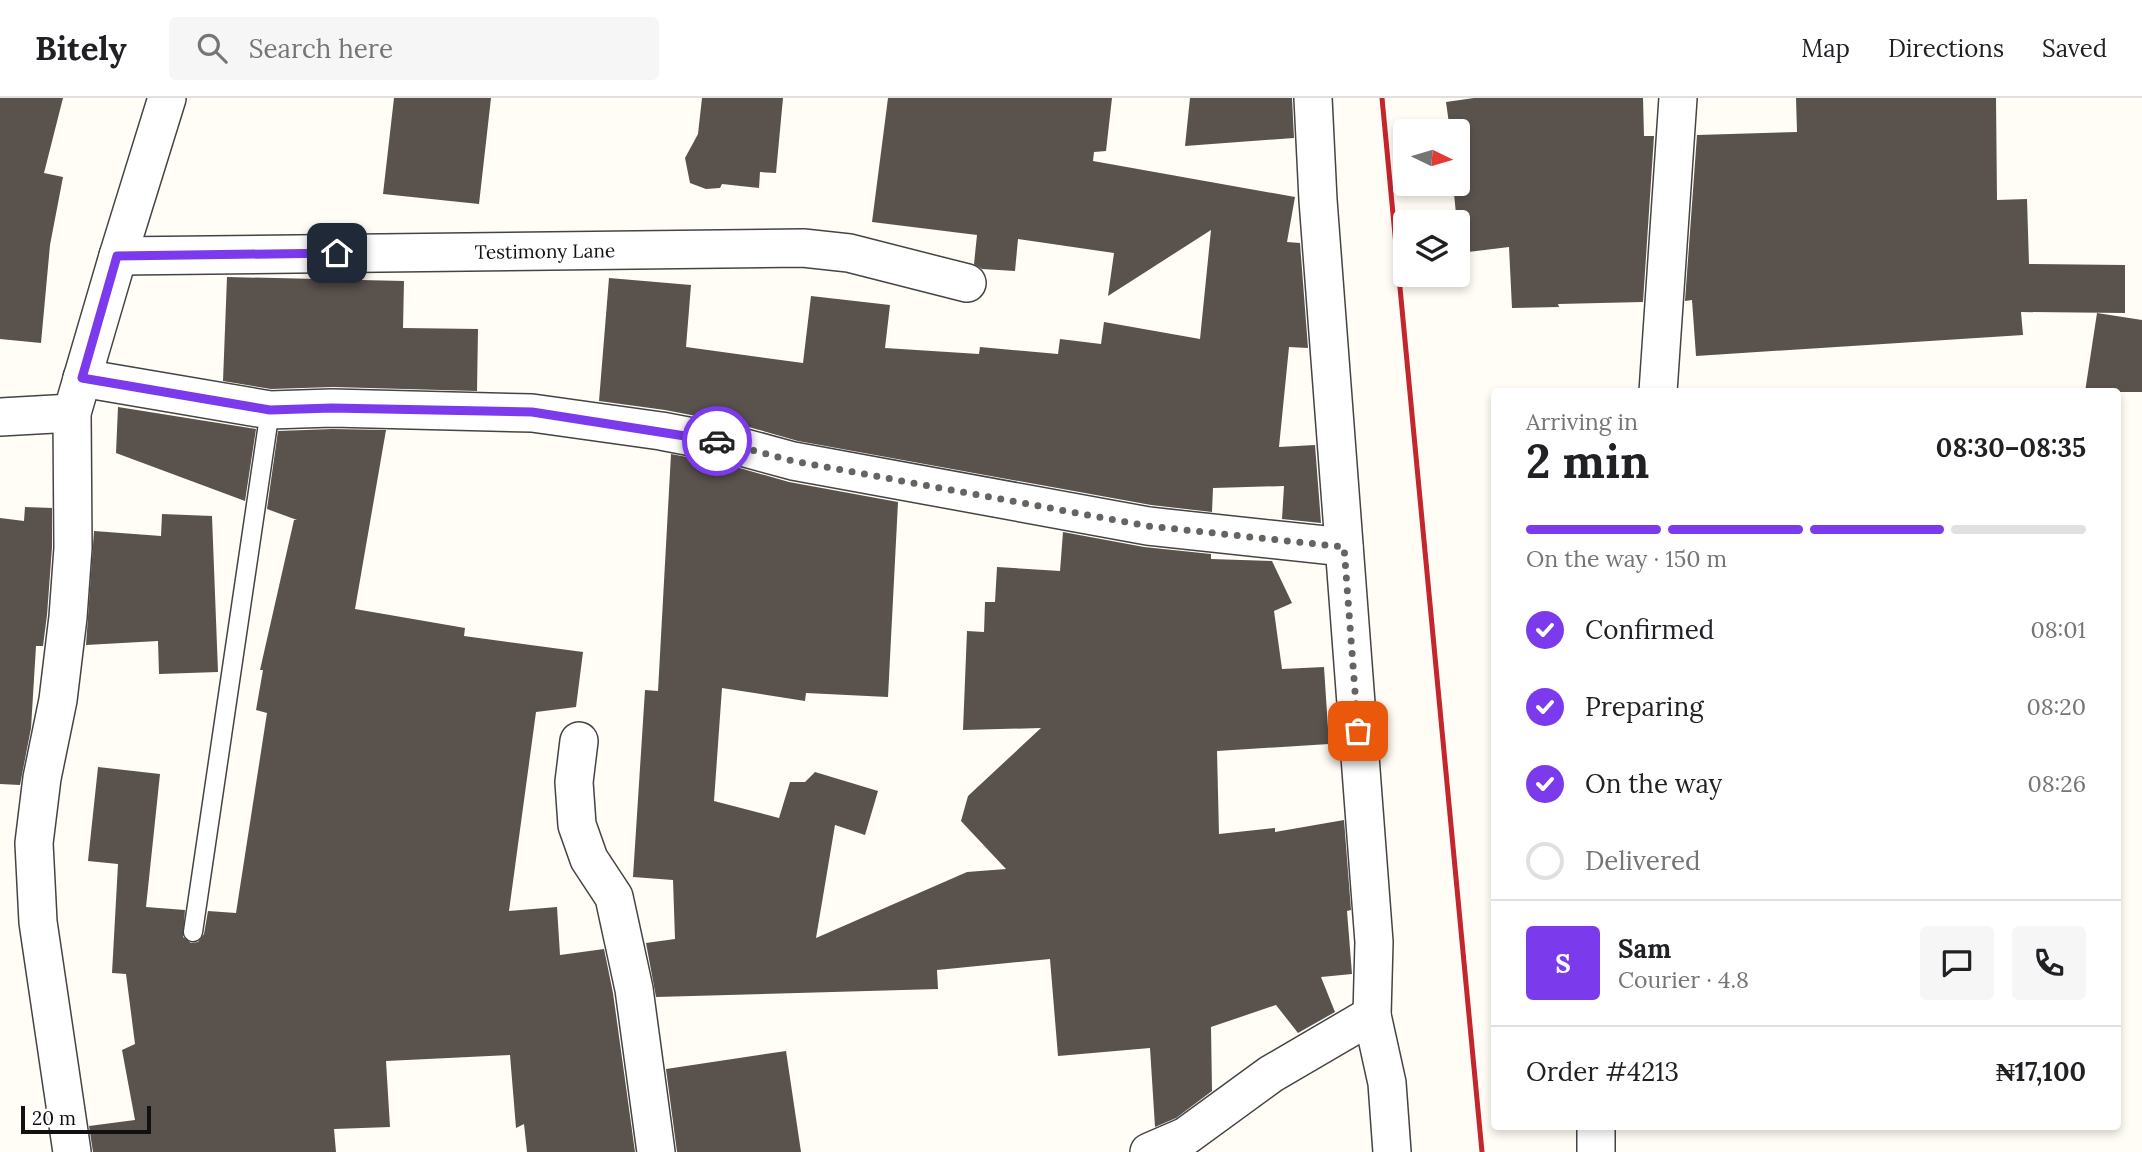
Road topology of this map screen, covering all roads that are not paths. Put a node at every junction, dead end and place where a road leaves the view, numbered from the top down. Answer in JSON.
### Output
{"nodes":[{"id":1,"x":167,"y":98,"type":"edge"},
{"id":2,"x":1313,"y":98,"type":"edge"},
{"id":3,"x":1678,"y":98,"type":"edge"},
{"id":4,"x":117,"y":256,"type":"junction"},
{"id":5,"x":967,"y":283,"type":"dead end"},
{"id":6,"x":82,"y":378,"type":"junction"},
{"id":7,"x":1658,"y":388,"type":"edge"},
{"id":8,"x":270,"y":410,"type":"junction"},
{"id":9,"x":72,"y":414,"type":"junction"},
{"id":10,"x":0,"y":416,"type":"edge"},
{"id":11,"x":1344,"y":547,"type":"junction"},
{"id":12,"x":579,"y":741,"type":"dead end"},
{"id":13,"x":193,"y":932,"type":"dead end"},
{"id":14,"x":1372,"y":1015,"type":"junction"},
{"id":15,"x":1596,"y":1130,"type":"edge"},
{"id":16,"x":72,"y":1152,"type":"edge"},
{"id":17,"x":656,"y":1152,"type":"edge"},
{"id":18,"x":1149,"y":1152,"type":"edge"},
{"id":19,"x":1392,"y":1152,"type":"edge"},
{"id":20,"x":1596,"y":1152,"type":"edge"}],
"edges":[{"from":1,"to":4,"type":"street"},
{"from":2,"to":11,"type":"street"},
{"from":3,"to":7,"type":"street"},
{"from":4,"to":5,"type":"street","name":"Testimony Lane"},
{"from":4,"to":6,"type":"street"},
{"from":6,"to":8,"type":"street"},
{"from":6,"to":9,"type":"street"},
{"from":8,"to":11,"type":"street"},
{"from":8,"to":13,"type":"lane"},
{"from":9,"to":10,"type":"street"},
{"from":9,"to":16,"type":"street"},
{"from":11,"to":14,"type":"street"},
{"from":12,"to":17,"type":"street"},
{"from":14,"to":18,"type":"street"},
{"from":14,"to":19,"type":"street"},
{"from":15,"to":20,"type":"street"}]}
